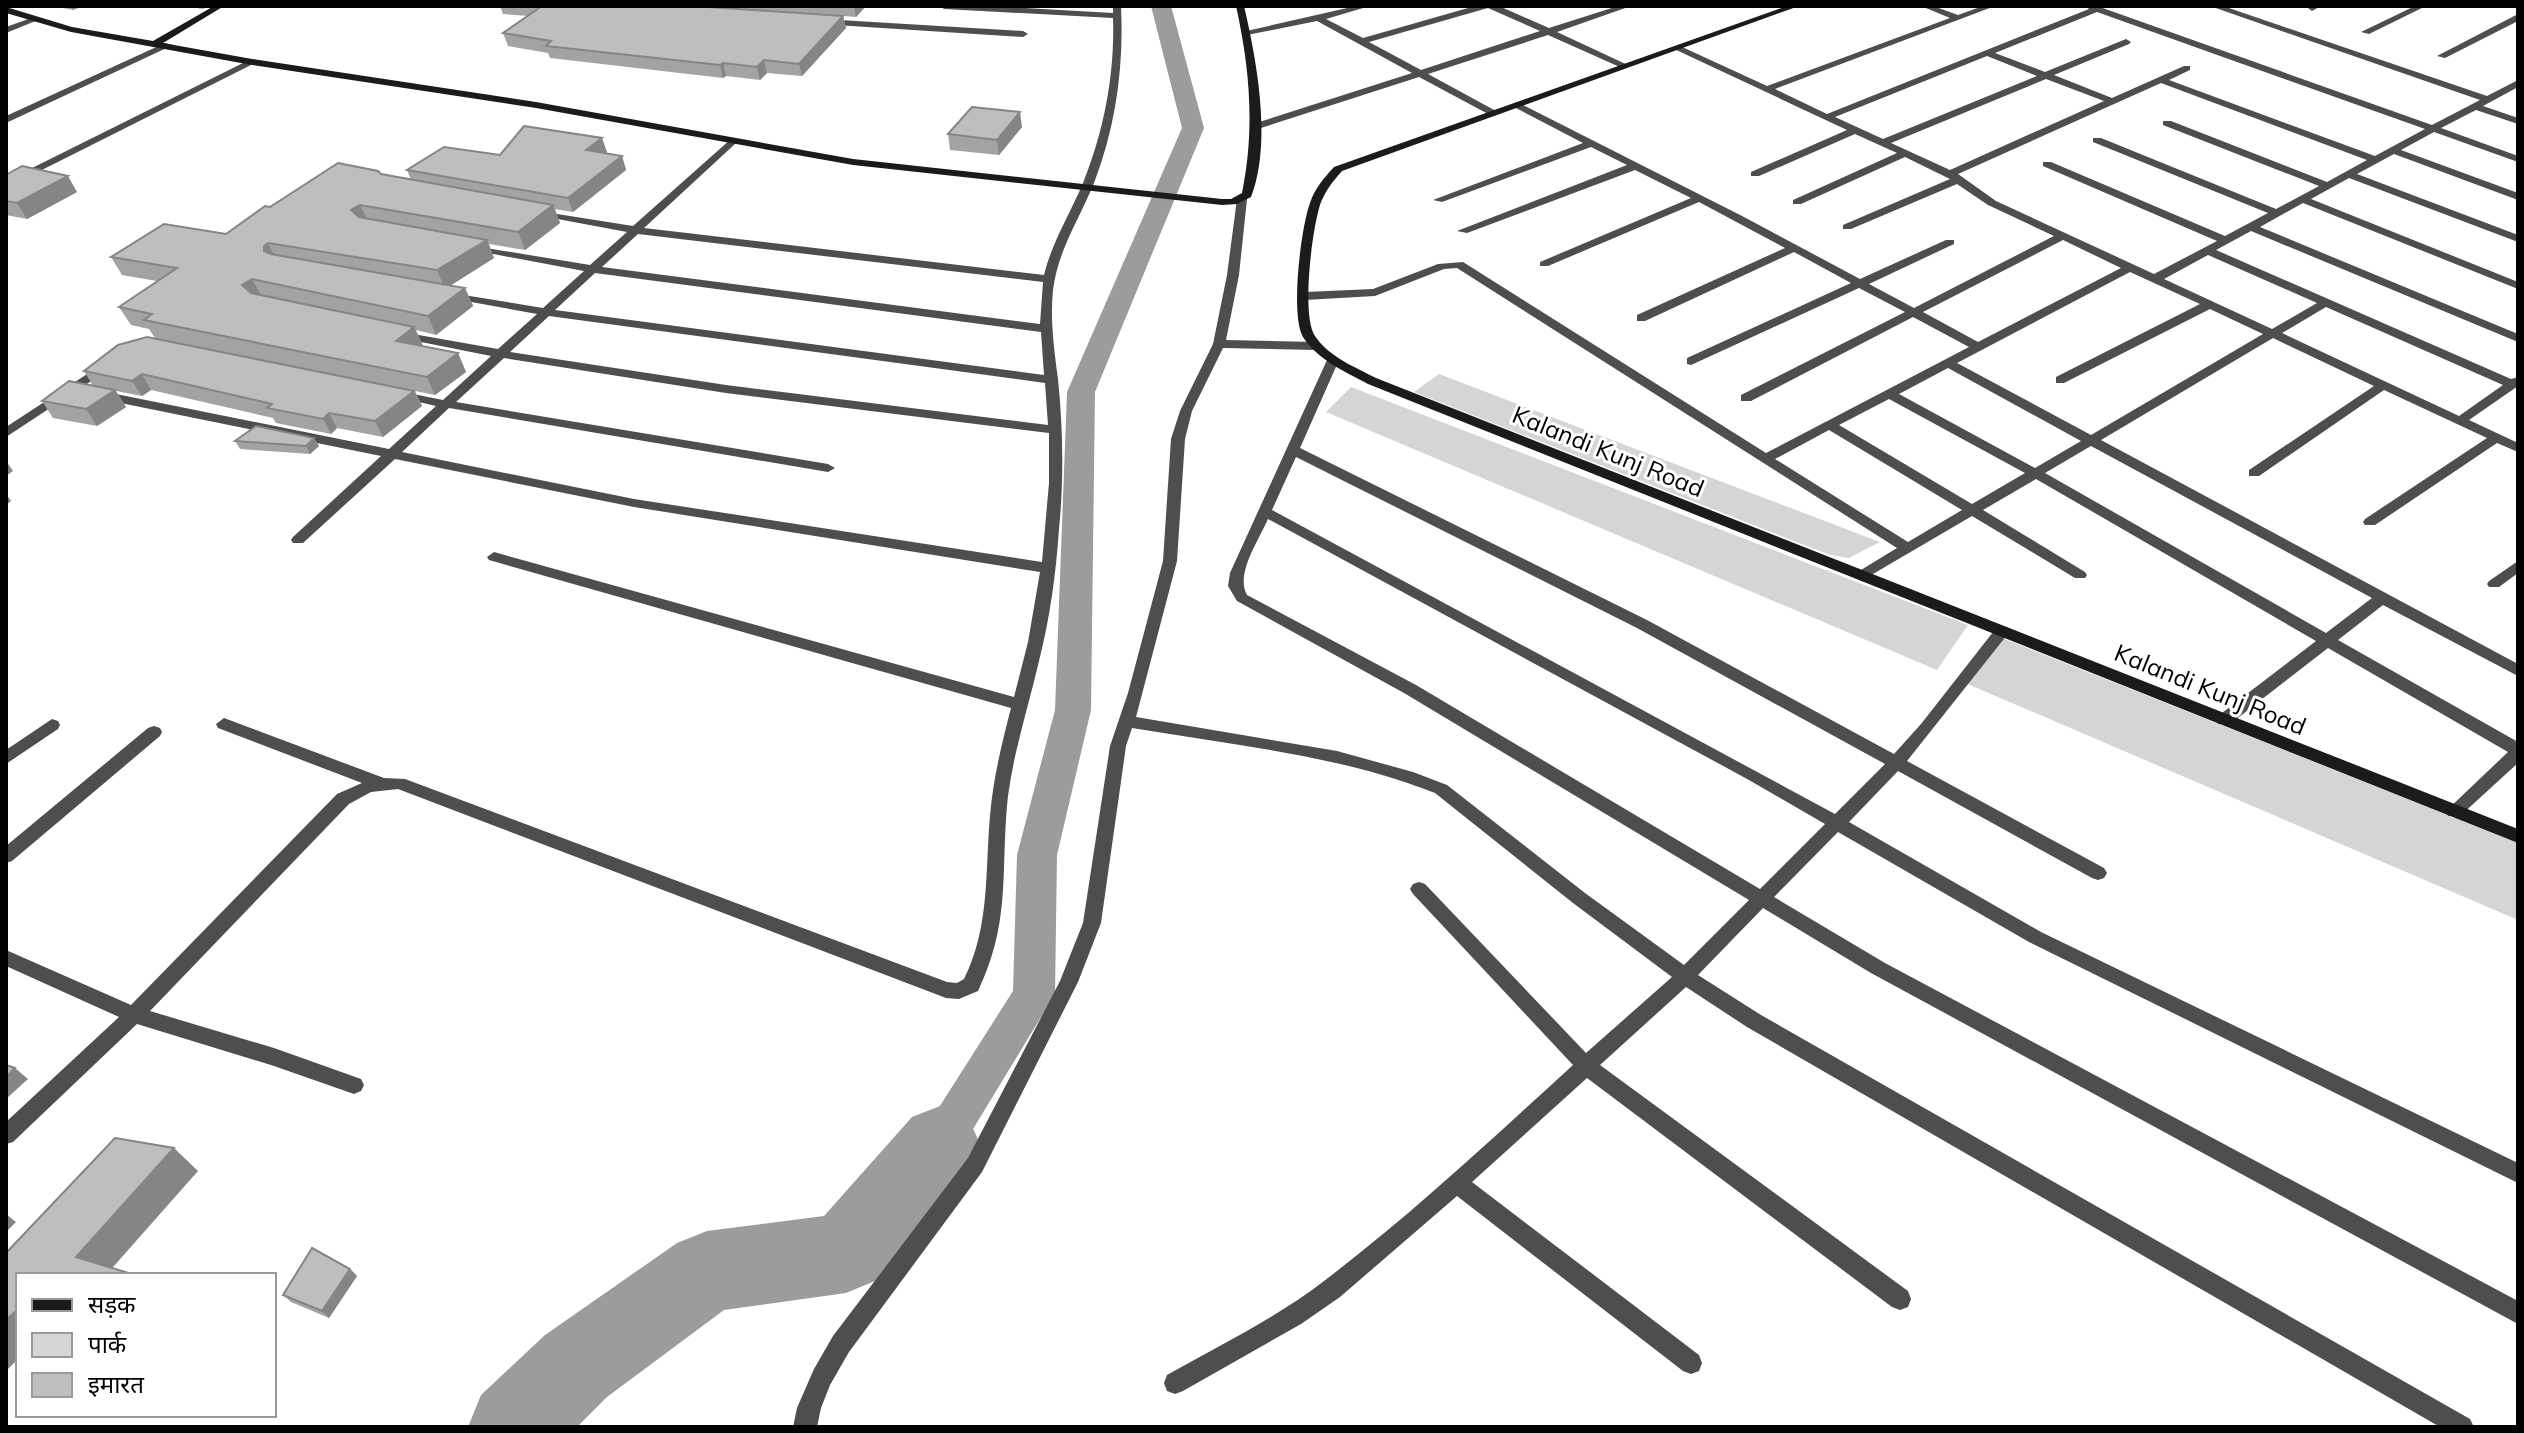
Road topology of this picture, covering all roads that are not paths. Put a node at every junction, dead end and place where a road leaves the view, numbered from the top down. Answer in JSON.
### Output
{"nodes":[{"id":1,"x":220,"y":6,"type":"edge"},
{"id":2,"x":944,"y":6,"type":"edge"},
{"id":3,"x":1240,"y":6,"type":"edge"},
{"id":4,"x":1366,"y":6,"type":"edge"},
{"id":5,"x":1485,"y":6,"type":"edge"},
{"id":6,"x":1492,"y":6,"type":"edge"},
{"id":7,"x":1627,"y":6,"type":"edge"},
{"id":8,"x":1795,"y":6,"type":"edge"},
{"id":9,"x":1925,"y":6,"type":"edge"},
{"id":10,"x":1991,"y":6,"type":"edge"},
{"id":11,"x":2214,"y":6,"type":"edge"},
{"id":12,"x":2238,"y":6,"type":"edge"},
{"id":13,"x":2422,"y":6,"type":"edge"},
{"id":14,"x":2093,"y":7,"type":"edge"},
{"id":15,"x":6,"y":10,"type":"edge"},
{"id":16,"x":2227,"y":10,"type":"junction"},
{"id":17,"x":1118,"y":11,"type":"edge"},
{"id":18,"x":2518,"y":17,"type":"edge"},
{"id":19,"x":1958,"y":18,"type":"junction"},
{"id":20,"x":1320,"y":19,"type":"junction"},
{"id":21,"x":34,"y":20,"type":"junction"},
{"id":22,"x":813,"y":22,"type":"edge"},
{"id":23,"x":6,"y":30,"type":"edge"},
{"id":24,"x":1547,"y":31,"type":"junction"},
{"id":25,"x":1247,"y":32,"type":"junction"},
{"id":26,"x":2366,"y":32,"type":"dead end"},
{"id":27,"x":1023,"y":34,"type":"dead end"},
{"id":28,"x":1360,"y":42,"type":"junction"},
{"id":29,"x":2126,"y":42,"type":"dead end"},
{"id":30,"x":156,"y":43,"type":"junction"},
{"id":31,"x":168,"y":45,"type":"junction"},
{"id":32,"x":1677,"y":48,"type":"junction"},
{"id":33,"x":1987,"y":53,"type":"junction"},
{"id":34,"x":2442,"y":56,"type":"dead end"},
{"id":35,"x":252,"y":62,"type":"junction"},
{"id":36,"x":1625,"y":66,"type":"junction"},
{"id":37,"x":2187,"y":68,"type":"dead end"},
{"id":38,"x":1416,"y":73,"type":"junction"},
{"id":39,"x":2046,"y":76,"type":"junction"},
{"id":40,"x":2161,"y":80,"type":"junction"},
{"id":41,"x":2516,"y":86,"type":"edge"},
{"id":42,"x":1767,"y":89,"type":"junction"},
{"id":43,"x":2488,"y":99,"type":"junction"},
{"id":44,"x":2112,"y":101,"type":"junction"},
{"id":45,"x":1517,"y":105,"type":"junction"},
{"id":46,"x":2475,"y":106,"type":"junction"},
{"id":47,"x":1493,"y":113,"type":"junction"},
{"id":48,"x":1827,"y":117,"type":"junction"},
{"id":49,"x":6,"y":120,"type":"edge"},
{"id":50,"x":2518,"y":121,"type":"edge"},
{"id":51,"x":2167,"y":123,"type":"dead end"},
{"id":52,"x":1257,"y":126,"type":"junction"},
{"id":53,"x":2433,"y":128,"type":"junction"},
{"id":54,"x":1856,"y":130,"type":"junction"},
{"id":55,"x":2097,"y":140,"type":"dead end"},
{"id":56,"x":731,"y":142,"type":"junction"},
{"id":57,"x":1591,"y":143,"type":"junction"},
{"id":58,"x":1883,"y":143,"type":"junction"},
{"id":59,"x":2392,"y":150,"type":"junction"},
{"id":60,"x":1906,"y":153,"type":"junction"},
{"id":61,"x":2374,"y":159,"type":"junction"},
{"id":62,"x":2518,"y":159,"type":"edge"},
{"id":63,"x":2047,"y":164,"type":"dead end"},
{"id":64,"x":1635,"y":166,"type":"junction"},
{"id":65,"x":1755,"y":174,"type":"dead end"},
{"id":66,"x":2348,"y":174,"type":"junction"},
{"id":67,"x":1954,"y":176,"type":"junction"},
{"id":68,"x":6,"y":185,"type":"edge"},
{"id":69,"x":2326,"y":185,"type":"junction"},
{"id":70,"x":1087,"y":187,"type":"junction"},
{"id":71,"x":2518,"y":197,"type":"edge"},
{"id":72,"x":1242,"y":199,"type":"junction"},
{"id":73,"x":1698,"y":199,"type":"junction"},
{"id":74,"x":2301,"y":199,"type":"junction"},
{"id":75,"x":1438,"y":200,"type":"dead end"},
{"id":76,"x":1797,"y":202,"type":"dead end"},
{"id":77,"x":520,"y":209,"type":"edge"},
{"id":78,"x":2275,"y":212,"type":"junction"},
{"id":79,"x":2249,"y":226,"type":"junction"},
{"id":80,"x":1847,"y":227,"type":"dead end"},
{"id":81,"x":636,"y":230,"type":"junction"},
{"id":82,"x":1463,"y":231,"type":"dead end"},
{"id":83,"x":2063,"y":236,"type":"junction"},
{"id":84,"x":2518,"y":239,"type":"edge"},
{"id":85,"x":2225,"y":240,"type":"junction"},
{"id":86,"x":1950,"y":242,"type":"dead end"},
{"id":87,"x":457,"y":245,"type":"edge"},
{"id":88,"x":1794,"y":248,"type":"junction"},
{"id":89,"x":2207,"y":250,"type":"junction"},
{"id":90,"x":1544,"y":264,"type":"dead end"},
{"id":91,"x":2131,"y":267,"type":"junction"},
{"id":92,"x":592,"y":269,"type":"junction"},
{"id":93,"x":2156,"y":278,"type":"junction"},
{"id":94,"x":1049,"y":279,"type":"junction"},
{"id":95,"x":1859,"y":283,"type":"junction"},
{"id":96,"x":2518,"y":286,"type":"edge"},
{"id":97,"x":431,"y":290,"type":"edge"},
{"id":98,"x":1305,"y":296,"type":"junction"},
{"id":99,"x":2326,"y":302,"type":"junction"},
{"id":100,"x":2210,"y":304,"type":"junction"},
{"id":101,"x":545,"y":312,"type":"junction"},
{"id":102,"x":1912,"y":312,"type":"junction"},
{"id":103,"x":1641,"y":318,"type":"dead end"},
{"id":104,"x":1048,"y":329,"type":"junction"},
{"id":105,"x":380,"y":330,"type":"edge"},
{"id":106,"x":2272,"y":333,"type":"junction"},
{"id":107,"x":2518,"y":338,"type":"edge"},
{"id":108,"x":1219,"y":344,"type":"junction"},
{"id":109,"x":1316,"y":346,"type":"junction"},
{"id":110,"x":1976,"y":346,"type":"junction"},
{"id":111,"x":122,"y":355,"type":"edge"},
{"id":112,"x":500,"y":355,"type":"junction"},
{"id":113,"x":1333,"y":360,"type":"junction"},
{"id":114,"x":1691,"y":361,"type":"dead end"},
{"id":115,"x":1946,"y":362,"type":"junction"},
{"id":116,"x":1052,"y":380,"type":"junction"},
{"id":117,"x":2060,"y":380,"type":"dead end"},
{"id":118,"x":2515,"y":382,"type":"edge"},
{"id":119,"x":2383,"y":385,"type":"junction"},
{"id":120,"x":72,"y":389,"type":"junction"},
{"id":121,"x":385,"y":390,"type":"edge"},
{"id":122,"x":1888,"y":393,"type":"junction"},
{"id":123,"x":1746,"y":398,"type":"dead end"},
{"id":124,"x":446,"y":404,"type":"junction"},
{"id":125,"x":2460,"y":421,"type":"junction"},
{"id":126,"x":1830,"y":425,"type":"junction"},
{"id":127,"x":1055,"y":430,"type":"junction"},
{"id":128,"x":6,"y":433,"type":"edge"},
{"id":129,"x":2496,"y":438,"type":"junction"},
{"id":130,"x":2091,"y":440,"type":"junction"},
{"id":131,"x":2518,"y":448,"type":"edge"},
{"id":132,"x":1293,"y":450,"type":"junction"},
{"id":133,"x":390,"y":453,"type":"junction"},
{"id":134,"x":1766,"y":458,"type":"junction"},
{"id":135,"x":828,"y":468,"type":"dead end"},
{"id":136,"x":2035,"y":473,"type":"junction"},
{"id":137,"x":2254,"y":473,"type":"dead end"},
{"id":138,"x":1971,"y":511,"type":"junction"},
{"id":139,"x":1266,"y":512,"type":"junction"},
{"id":140,"x":2370,"y":522,"type":"dead end"},
{"id":141,"x":298,"y":540,"type":"dead end"},
{"id":142,"x":1908,"y":549,"type":"junction"},
{"id":143,"x":494,"y":557,"type":"dead end"},
{"id":144,"x":2518,"y":566,"type":"edge"},
{"id":145,"x":1047,"y":568,"type":"junction"},
{"id":146,"x":2080,"y":575,"type":"dead end"},
{"id":147,"x":1861,"y":576,"type":"junction"},
{"id":148,"x":2494,"y":584,"type":"dead end"},
{"id":149,"x":2382,"y":598,"type":"junction"},
{"id":150,"x":2002,"y":631,"type":"junction"},
{"id":151,"x":2328,"y":642,"type":"junction"},
{"id":152,"x":2518,"y":671,"type":"edge"},
{"id":153,"x":1019,"y":704,"type":"junction"},
{"id":154,"x":2224,"y":720,"type":"junction"},
{"id":155,"x":1125,"y":721,"type":"junction"},
{"id":156,"x":224,"y":724,"type":"dead end"},
{"id":157,"x":52,"y":725,"type":"dead end"},
{"id":158,"x":154,"y":732,"type":"dead end"},
{"id":159,"x":2518,"y":751,"type":"edge"},
{"id":160,"x":6,"y":758,"type":"edge"},
{"id":161,"x":1896,"y":763,"type":"junction"},
{"id":162,"x":381,"y":783,"type":"junction"},
{"id":163,"x":2454,"y":811,"type":"junction"},
{"id":164,"x":1837,"y":823,"type":"junction"},
{"id":165,"x":2518,"y":836,"type":"edge"},
{"id":166,"x":6,"y":856,"type":"edge"},
{"id":167,"x":2098,"y":873,"type":"dead end"},
{"id":168,"x":1419,"y":889,"type":"dead end"},
{"id":169,"x":1760,"y":899,"type":"junction"},
{"id":170,"x":6,"y":958,"type":"edge"},
{"id":171,"x":1685,"y":976,"type":"junction"},
{"id":172,"x":134,"y":1015,"type":"junction"},
{"id":173,"x":1586,"y":1066,"type":"junction"},
{"id":174,"x":354,"y":1085,"type":"dead end"},
{"id":175,"x":6,"y":1135,"type":"edge"},
{"id":176,"x":2518,"y":1173,"type":"edge"},
{"id":177,"x":1457,"y":1183,"type":"junction"},
{"id":178,"x":1900,"y":1299,"type":"dead end"},
{"id":179,"x":2518,"y":1313,"type":"edge"},
{"id":180,"x":1691,"y":1363,"type":"dead end"},
{"id":181,"x":1175,"y":1383,"type":"dead end"},
{"id":182,"x":805,"y":1427,"type":"edge"},
{"id":183,"x":2462,"y":1427,"type":"edge"}],
"edges":[{"from":1,"to":30,"type":"street"},
{"from":2,"to":17,"type":"street"},
{"from":3,"to":25,"type":"street"},
{"from":4,"to":20,"type":"street"},
{"from":5,"to":28,"type":"street"},
{"from":6,"to":24,"type":"street"},
{"from":7,"to":24,"type":"street"},
{"from":8,"to":32,"type":"street"},
{"from":9,"to":19,"type":"street"},
{"from":10,"to":19,"type":"street"},
{"from":11,"to":16,"type":"street"},
{"from":12,"to":16,"type":"street"},
{"from":13,"to":26,"type":"street"},
{"from":14,"to":33,"type":"street"},
{"from":14,"to":53,"type":"street"},
{"from":15,"to":21,"type":"street"},
{"from":16,"to":43,"type":"street"},
{"from":17,"to":70,"type":"street"},
{"from":18,"to":34,"type":"street"},
{"from":19,"to":42,"type":"street"},
{"from":20,"to":25,"type":"street"},
{"from":20,"to":28,"type":"street"},
{"from":21,"to":23,"type":"street"},
{"from":21,"to":30,"type":"street"},
{"from":22,"to":27,"type":"street"},
{"from":24,"to":36,"type":"street"},
{"from":24,"to":38,"type":"street"},
{"from":25,"to":52,"type":"street"},
{"from":28,"to":38,"type":"street"},
{"from":29,"to":39,"type":"street"},
{"from":30,"to":31,"type":"street"},
{"from":31,"to":35,"type":"street"},
{"from":31,"to":49,"type":"street"},
{"from":32,"to":36,"type":"street"},
{"from":32,"to":42,"type":"street"},
{"from":33,"to":39,"type":"street"},
{"from":33,"to":48,"type":"street"},
{"from":35,"to":56,"type":"street"},
{"from":35,"to":68,"type":"street"},
{"from":36,"to":45,"type":"street"},
{"from":37,"to":40,"type":"street"},
{"from":38,"to":47,"type":"street"},
{"from":38,"to":52,"type":"street"},
{"from":39,"to":44,"type":"street"},
{"from":39,"to":58,"type":"street"},
{"from":40,"to":44,"type":"street"},
{"from":40,"to":61,"type":"street"},
{"from":41,"to":43,"type":"street"},
{"from":42,"to":48,"type":"street"},
{"from":43,"to":46,"type":"street"},
{"from":44,"to":67,"type":"street"},
{"from":45,"to":47,"type":"street"},
{"from":45,"to":57,"type":"street"},
{"from":46,"to":50,"type":"street"},
{"from":46,"to":53,"type":"street"},
{"from":47,"to":98,"type":"street"},
{"from":48,"to":54,"type":"street"},
{"from":51,"to":69,"type":"street"},
{"from":52,"to":72,"type":"street"},
{"from":53,"to":59,"type":"street"},
{"from":53,"to":62,"type":"street"},
{"from":54,"to":58,"type":"street"},
{"from":54,"to":65,"type":"street"},
{"from":55,"to":78,"type":"street"},
{"from":56,"to":70,"type":"street"},
{"from":56,"to":81,"type":"street"},
{"from":57,"to":64,"type":"street"},
{"from":57,"to":75,"type":"street"},
{"from":58,"to":60,"type":"street"},
{"from":59,"to":61,"type":"street"},
{"from":59,"to":71,"type":"street"},
{"from":60,"to":67,"type":"street"},
{"from":60,"to":76,"type":"street"},
{"from":61,"to":66,"type":"street"},
{"from":63,"to":85,"type":"street"},
{"from":64,"to":73,"type":"street"},
{"from":64,"to":82,"type":"street"},
{"from":66,"to":69,"type":"street"},
{"from":66,"to":84,"type":"street"},
{"from":67,"to":80,"type":"street"},
{"from":67,"to":83,"type":"street"},
{"from":69,"to":74,"type":"street"},
{"from":70,"to":72,"type":"street"},
{"from":70,"to":94,"type":"street"},
{"from":72,"to":108,"type":"street"},
{"from":73,"to":88,"type":"street"},
{"from":73,"to":90,"type":"street"},
{"from":74,"to":78,"type":"street"},
{"from":74,"to":96,"type":"street"},
{"from":77,"to":81,"type":"street"},
{"from":78,"to":79,"type":"street"},
{"from":79,"to":85,"type":"street"},
{"from":79,"to":107,"type":"street"},
{"from":81,"to":92,"type":"street"},
{"from":81,"to":94,"type":"street"},
{"from":83,"to":91,"type":"street"},
{"from":83,"to":102,"type":"street"},
{"from":85,"to":89,"type":"street"},
{"from":86,"to":95,"type":"street"},
{"from":87,"to":92,"type":"street"},
{"from":88,"to":95,"type":"street"},
{"from":88,"to":103,"type":"street"},
{"from":89,"to":93,"type":"street"},
{"from":89,"to":99,"type":"street"},
{"from":91,"to":93,"type":"street"},
{"from":91,"to":110,"type":"street"},
{"from":92,"to":101,"type":"street"},
{"from":92,"to":104,"type":"street"},
{"from":93,"to":100,"type":"street"},
{"from":94,"to":104,"type":"street"},
{"from":95,"to":102,"type":"street"},
{"from":95,"to":114,"type":"street"},
{"from":97,"to":101,"type":"street"},
{"from":98,"to":109,"type":"street"},
{"from":98,"to":134,"type":"street"},
{"from":99,"to":106,"type":"street"},
{"from":99,"to":118,"type":"street"},
{"from":100,"to":106,"type":"street"},
{"from":100,"to":117,"type":"street"},
{"from":101,"to":112,"type":"street"},
{"from":101,"to":116,"type":"street"},
{"from":102,"to":110,"type":"street"},
{"from":102,"to":123,"type":"street"},
{"from":104,"to":116,"type":"street"},
{"from":105,"to":112,"type":"street"},
{"from":106,"to":119,"type":"street"},
{"from":106,"to":130,"type":"street"},
{"from":108,"to":109,"type":"street"},
{"from":108,"to":155,"type":"street"},
{"from":109,"to":113,"type":"street","name":"Kalandi Kunj Road"},
{"from":110,"to":115,"type":"street"},
{"from":111,"to":120,"type":"street"},
{"from":112,"to":124,"type":"street"},
{"from":112,"to":127,"type":"street"},
{"from":113,"to":132,"type":"street"},
{"from":113,"to":147,"type":"street","name":"Kalandi Kunj Road"},
{"from":115,"to":122,"type":"street"},
{"from":115,"to":130,"type":"street"},
{"from":116,"to":127,"type":"street"},
{"from":118,"to":125,"type":"street"},
{"from":119,"to":125,"type":"street"},
{"from":119,"to":137,"type":"street"},
{"from":120,"to":128,"type":"street"},
{"from":120,"to":133,"type":"street"},
{"from":121,"to":124,"type":"street"},
{"from":122,"to":126,"type":"street"},
{"from":122,"to":136,"type":"street"},
{"from":124,"to":133,"type":"street"},
{"from":124,"to":135,"type":"street"},
{"from":125,"to":129,"type":"street"},
{"from":126,"to":134,"type":"street"},
{"from":126,"to":138,"type":"street"},
{"from":127,"to":145,"type":"street"},
{"from":129,"to":131,"type":"street"},
{"from":129,"to":140,"type":"street"},
{"from":130,"to":136,"type":"street"},
{"from":130,"to":149,"type":"street"},
{"from":132,"to":139,"type":"street"},
{"from":132,"to":161,"type":"street"},
{"from":133,"to":141,"type":"street"},
{"from":133,"to":145,"type":"street"},
{"from":134,"to":142,"type":"street"},
{"from":136,"to":138,"type":"street"},
{"from":136,"to":151,"type":"street"},
{"from":138,"to":142,"type":"street"},
{"from":138,"to":146,"type":"street"},
{"from":139,"to":164,"type":"street"},
{"from":139,"to":169,"type":"street"},
{"from":142,"to":147,"type":"street"},
{"from":143,"to":153,"type":"street"},
{"from":144,"to":148,"type":"street"},
{"from":145,"to":153,"type":"street"},
{"from":147,"to":150,"type":"street","name":"Kalandi Kunj Road"},
{"from":149,"to":151,"type":"street"},
{"from":149,"to":152,"type":"street"},
{"from":150,"to":154,"type":"street","name":"Kalandi Kunj Road"},
{"from":150,"to":161,"type":"street"},
{"from":151,"to":154,"type":"street"},
{"from":151,"to":159,"type":"street"},
{"from":153,"to":162,"type":"street"},
{"from":154,"to":163,"type":"street","name":"Kalandi Kunj Road"},
{"from":155,"to":171,"type":"street"},
{"from":155,"to":182,"type":"street"},
{"from":156,"to":162,"type":"street"},
{"from":157,"to":160,"type":"street"},
{"from":158,"to":166,"type":"street"},
{"from":159,"to":163,"type":"street"},
{"from":161,"to":164,"type":"street"},
{"from":161,"to":167,"type":"street"},
{"from":162,"to":172,"type":"street"},
{"from":163,"to":165,"type":"street","name":"Kalandi Kunj Road"},
{"from":164,"to":169,"type":"street"},
{"from":164,"to":176,"type":"street"},
{"from":168,"to":173,"type":"street"},
{"from":169,"to":171,"type":"street"},
{"from":169,"to":179,"type":"street"},
{"from":170,"to":172,"type":"street"},
{"from":171,"to":173,"type":"street"},
{"from":171,"to":183,"type":"street"},
{"from":172,"to":174,"type":"street"},
{"from":172,"to":175,"type":"street"},
{"from":173,"to":177,"type":"street"},
{"from":173,"to":178,"type":"street"},
{"from":177,"to":180,"type":"street"},
{"from":177,"to":181,"type":"street"}]}
